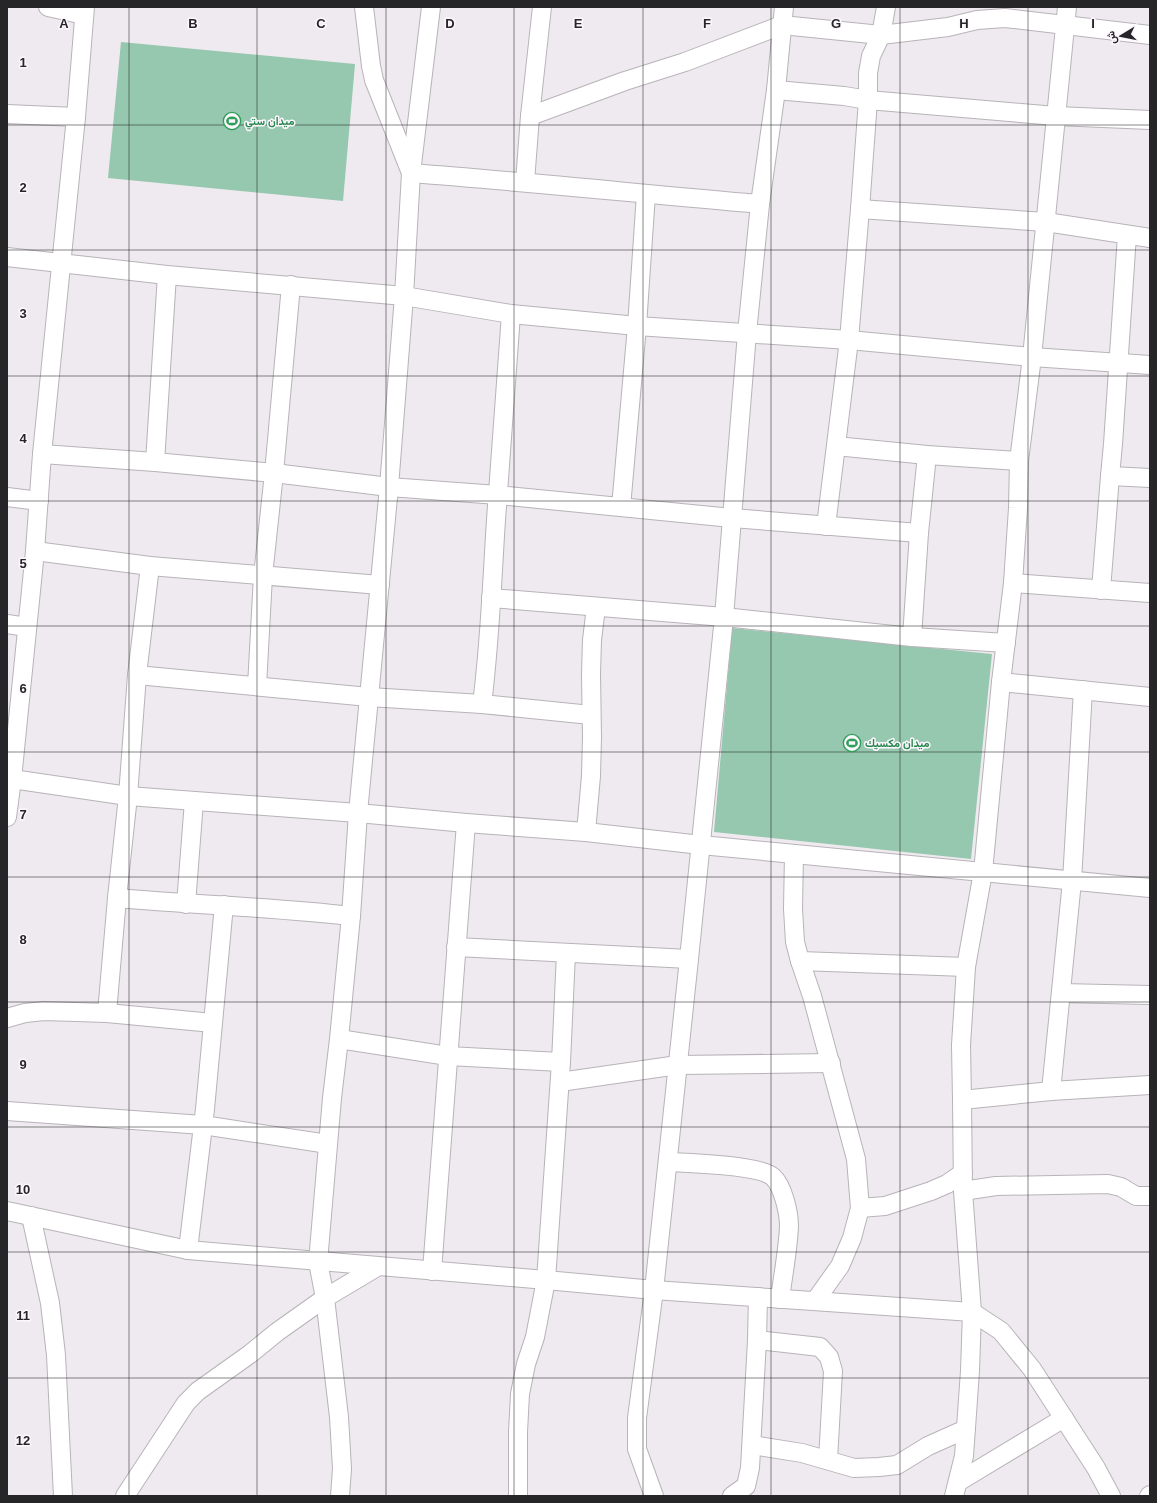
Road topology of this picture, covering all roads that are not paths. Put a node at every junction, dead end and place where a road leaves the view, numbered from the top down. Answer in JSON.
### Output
{"nodes":[{"id":1,"x":48,"y":7,"type":"edge"},
{"id":2,"x":364,"y":7,"type":"edge"},
{"id":3,"x":431,"y":7,"type":"edge"},
{"id":4,"x":542,"y":7,"type":"edge"},
{"id":5,"x":784,"y":7,"type":"edge"},
{"id":6,"x":886,"y":7,"type":"edge"},
{"id":7,"x":1067,"y":7,"type":"edge"},
{"id":8,"x":84,"y":11,"type":"edge"},
{"id":9,"x":782,"y":25,"type":"junction"},
{"id":10,"x":1065,"y":25,"type":"junction"},
{"id":11,"x":881,"y":35,"type":"junction"},
{"id":12,"x":1150,"y":35,"type":"edge"},
{"id":13,"x":776,"y":90,"type":"junction"},
{"id":14,"x":868,"y":100,"type":"junction"},
{"id":15,"x":7,"y":114,"type":"edge"},
{"id":16,"x":530,"y":116,"type":"junction"},
{"id":17,"x":1056,"y":116,"type":"junction"},
{"id":18,"x":76,"y":117,"type":"junction"},
{"id":19,"x":1150,"y":120,"type":"edge"},
{"id":20,"x":412,"y":173,"type":"junction"},
{"id":21,"x":525,"y":182,"type":"junction"},
{"id":22,"x":646,"y":194,"type":"junction"},
{"id":23,"x":760,"y":204,"type":"junction"},
{"id":24,"x":860,"y":209,"type":"junction"},
{"id":25,"x":1046,"y":222,"type":"junction"},
{"id":26,"x":1127,"y":235,"type":"junction"},
{"id":27,"x":1150,"y":238,"type":"edge"},
{"id":28,"x":7,"y":257,"type":"edge"},
{"id":29,"x":61,"y":263,"type":"junction"},
{"id":30,"x":167,"y":275,"type":"junction"},
{"id":31,"x":291,"y":285,"type":"junction"},
{"id":32,"x":404,"y":296,"type":"junction"},
{"id":33,"x":511,"y":314,"type":"junction"},
{"id":34,"x":637,"y":326,"type":"junction"},
{"id":35,"x":747,"y":333,"type":"junction"},
{"id":36,"x":849,"y":340,"type":"junction"},
{"id":37,"x":1032,"y":357,"type":"junction"},
{"id":38,"x":1118,"y":362,"type":"junction"},
{"id":39,"x":1150,"y":365,"type":"edge"},
{"id":40,"x":836,"y":446,"type":"junction"},
{"id":41,"x":42,"y":454,"type":"junction"},
{"id":42,"x":928,"y":455,"type":"junction"},
{"id":43,"x":1019,"y":461,"type":"junction"},
{"id":44,"x":155,"y":462,"type":"junction"},
{"id":45,"x":274,"y":473,"type":"junction"},
{"id":46,"x":1110,"y":476,"type":"junction"},
{"id":47,"x":1150,"y":478,"type":"edge"},
{"id":48,"x":388,"y":487,"type":"junction"},
{"id":49,"x":498,"y":495,"type":"junction"},
{"id":50,"x":7,"y":498,"type":"edge"},
{"id":51,"x":39,"y":501,"type":"junction"},
{"id":52,"x":620,"y":507,"type":"junction"},
{"id":53,"x":732,"y":518,"type":"junction"},
{"id":54,"x":826,"y":526,"type":"junction"},
{"id":55,"x":919,"y":533,"type":"junction"},
{"id":56,"x":35,"y":551,"type":"junction"},
{"id":57,"x":150,"y":566,"type":"junction"},
{"id":58,"x":263,"y":576,"type":"junction"},
{"id":59,"x":1012,"y":583,"type":"junction"},
{"id":60,"x":380,"y":585,"type":"junction"},
{"id":61,"x":1101,"y":590,"type":"junction"},
{"id":62,"x":1150,"y":593,"type":"edge"},
{"id":63,"x":491,"y":598,"type":"junction"},
{"id":64,"x":596,"y":607,"type":"junction"},
{"id":65,"x":724,"y":617,"type":"junction"},
{"id":66,"x":7,"y":624,"type":"edge"},
{"id":67,"x":27,"y":627,"type":"junction"},
{"id":68,"x":912,"y":637,"type":"junction"},
{"id":69,"x":1006,"y":643,"type":"junction"},
{"id":70,"x":138,"y":675,"type":"junction"},
{"id":71,"x":1001,"y":682,"type":"junction"},
{"id":72,"x":257,"y":686,"type":"junction"},
{"id":73,"x":1083,"y":690,"type":"junction"},
{"id":74,"x":369,"y":697,"type":"junction"},
{"id":75,"x":1150,"y":697,"type":"edge"},
{"id":76,"x":482,"y":704,"type":"junction"},
{"id":77,"x":592,"y":715,"type":"junction"},
{"id":78,"x":12,"y":779,"type":"junction"},
{"id":79,"x":128,"y":796,"type":"junction"},
{"id":80,"x":194,"y":801,"type":"junction"},
{"id":81,"x":358,"y":813,"type":"junction"},
{"id":82,"x":7,"y":817,"type":"edge"},
{"id":83,"x":466,"y":823,"type":"junction"},
{"id":84,"x":586,"y":832,"type":"junction"},
{"id":85,"x":701,"y":845,"type":"junction"},
{"id":86,"x":794,"y":854,"type":"junction"},
{"id":87,"x":983,"y":872,"type":"junction"},
{"id":88,"x":1072,"y":880,"type":"junction"},
{"id":89,"x":1150,"y":888,"type":"edge"},
{"id":90,"x":117,"y":898,"type":"junction"},
{"id":91,"x":186,"y":904,"type":"junction"},
{"id":92,"x":224,"y":905,"type":"junction"},
{"id":93,"x":351,"y":916,"type":"junction"},
{"id":94,"x":456,"y":947,"type":"junction"},
{"id":95,"x":566,"y":953,"type":"junction"},
{"id":96,"x":689,"y":959,"type":"junction"},
{"id":97,"x":800,"y":961,"type":"junction"},
{"id":98,"x":966,"y":967,"type":"junction"},
{"id":99,"x":1061,"y":993,"type":"junction"},
{"id":100,"x":1150,"y":995,"type":"edge"},
{"id":101,"x":107,"y":1012,"type":"junction"},
{"id":102,"x":7,"y":1018,"type":"edge"},
{"id":103,"x":213,"y":1023,"type":"junction"},
{"id":104,"x":339,"y":1039,"type":"junction"},
{"id":105,"x":448,"y":1056,"type":"junction"},
{"id":106,"x":561,"y":1062,"type":"junction"},
{"id":107,"x":831,"y":1063,"type":"junction"},
{"id":108,"x":678,"y":1065,"type":"junction"},
{"id":109,"x":560,"y":1082,"type":"junction"},
{"id":110,"x":1150,"y":1085,"type":"edge"},
{"id":111,"x":1051,"y":1091,"type":"junction"},
{"id":112,"x":962,"y":1100,"type":"junction"},
{"id":113,"x":7,"y":1111,"type":"edge"},
{"id":114,"x":204,"y":1125,"type":"junction"},
{"id":115,"x":328,"y":1144,"type":"junction"},
{"id":116,"x":668,"y":1162,"type":"junction"},
{"id":117,"x":963,"y":1182,"type":"junction"},
{"id":118,"x":1150,"y":1196,"type":"edge"},
{"id":119,"x":860,"y":1208,"type":"junction"},
{"id":120,"x":7,"y":1211,"type":"edge"},
{"id":121,"x":31,"y":1216,"type":"junction"},
{"id":122,"x":188,"y":1250,"type":"junction"},
{"id":123,"x":318,"y":1262,"type":"junction"},
{"id":124,"x":378,"y":1267,"type":"junction"},
{"id":125,"x":432,"y":1271,"type":"junction"},
{"id":126,"x":546,"y":1280,"type":"junction"},
{"id":127,"x":654,"y":1290,"type":"junction"},
{"id":128,"x":758,"y":1297,"type":"junction"},
{"id":129,"x":325,"y":1298,"type":"junction"},
{"id":130,"x":780,"y":1299,"type":"junction"},
{"id":131,"x":815,"y":1301,"type":"junction"},
{"id":132,"x":972,"y":1312,"type":"junction"},
{"id":133,"x":757,"y":1340,"type":"junction"},
{"id":134,"x":1064,"y":1418,"type":"junction"},
{"id":135,"x":966,"y":1429,"type":"junction"},
{"id":136,"x":752,"y":1445,"type":"junction"},
{"id":137,"x":828,"y":1460,"type":"junction"},
{"id":138,"x":956,"y":1489,"type":"edge"},
{"id":139,"x":63,"y":1496,"type":"edge"},
{"id":140,"x":125,"y":1496,"type":"edge"},
{"id":141,"x":340,"y":1496,"type":"edge"},
{"id":142,"x":518,"y":1496,"type":"edge"},
{"id":143,"x":654,"y":1496,"type":"edge"},
{"id":144,"x":732,"y":1496,"type":"edge"},
{"id":145,"x":1111,"y":1496,"type":"edge"}],
"edges":[{"from":1,"to":8,"type":"street"},
{"from":2,"to":20,"type":"street"},
{"from":3,"to":20,"type":"street"},
{"from":4,"to":16,"type":"street"},
{"from":5,"to":9,"type":"street"},
{"from":6,"to":11,"type":"street"},
{"from":7,"to":10,"type":"street"},
{"from":8,"to":18,"type":"street"},
{"from":9,"to":11,"type":"street"},
{"from":9,"to":13,"type":"street"},
{"from":9,"to":16,"type":"street"},
{"from":10,"to":11,"type":"street"},
{"from":10,"to":12,"type":"street"},
{"from":10,"to":17,"type":"street"},
{"from":11,"to":14,"type":"street"},
{"from":13,"to":14,"type":"street"},
{"from":13,"to":23,"type":"street"},
{"from":14,"to":17,"type":"street"},
{"from":14,"to":24,"type":"street"},
{"from":15,"to":18,"type":"street"},
{"from":16,"to":21,"type":"street"},
{"from":17,"to":19,"type":"street"},
{"from":17,"to":25,"type":"street"},
{"from":18,"to":29,"type":"street"},
{"from":20,"to":21,"type":"street"},
{"from":20,"to":32,"type":"street"},
{"from":21,"to":22,"type":"street"},
{"from":22,"to":23,"type":"street"},
{"from":22,"to":34,"type":"street"},
{"from":23,"to":35,"type":"street"},
{"from":24,"to":25,"type":"street"},
{"from":24,"to":36,"type":"street"},
{"from":25,"to":26,"type":"street"},
{"from":25,"to":37,"type":"street"},
{"from":26,"to":27,"type":"street"},
{"from":26,"to":38,"type":"street"},
{"from":28,"to":29,"type":"street"},
{"from":29,"to":30,"type":"street"},
{"from":29,"to":41,"type":"street"},
{"from":30,"to":31,"type":"street"},
{"from":30,"to":44,"type":"street"},
{"from":31,"to":32,"type":"street"},
{"from":31,"to":45,"type":"street"},
{"from":32,"to":33,"type":"street"},
{"from":32,"to":48,"type":"street"},
{"from":33,"to":34,"type":"street"},
{"from":33,"to":49,"type":"street"},
{"from":34,"to":35,"type":"street"},
{"from":34,"to":52,"type":"street"},
{"from":35,"to":36,"type":"street"},
{"from":35,"to":53,"type":"street"},
{"from":36,"to":37,"type":"street"},
{"from":36,"to":40,"type":"street"},
{"from":37,"to":38,"type":"street"},
{"from":37,"to":43,"type":"street"},
{"from":38,"to":39,"type":"street"},
{"from":38,"to":46,"type":"street"},
{"from":40,"to":42,"type":"street"},
{"from":40,"to":54,"type":"street"},
{"from":41,"to":44,"type":"street"},
{"from":41,"to":51,"type":"street"},
{"from":42,"to":43,"type":"street"},
{"from":42,"to":55,"type":"street"},
{"from":43,"to":59,"type":"street"},
{"from":44,"to":45,"type":"street"},
{"from":45,"to":48,"type":"street"},
{"from":45,"to":58,"type":"street"},
{"from":46,"to":47,"type":"street"},
{"from":46,"to":61,"type":"street"},
{"from":48,"to":49,"type":"street"},
{"from":48,"to":60,"type":"street"},
{"from":49,"to":52,"type":"street"},
{"from":49,"to":63,"type":"street"},
{"from":50,"to":51,"type":"street"},
{"from":51,"to":56,"type":"street"},
{"from":52,"to":53,"type":"street"},
{"from":53,"to":54,"type":"street"},
{"from":53,"to":65,"type":"street"},
{"from":54,"to":55,"type":"street"},
{"from":55,"to":68,"type":"street"},
{"from":56,"to":57,"type":"street"},
{"from":56,"to":67,"type":"street"},
{"from":57,"to":58,"type":"street"},
{"from":57,"to":70,"type":"street"},
{"from":58,"to":60,"type":"street"},
{"from":58,"to":72,"type":"street"},
{"from":59,"to":61,"type":"street"},
{"from":59,"to":69,"type":"street"},
{"from":60,"to":74,"type":"street"},
{"from":61,"to":62,"type":"street"},
{"from":63,"to":64,"type":"street"},
{"from":63,"to":76,"type":"street"},
{"from":64,"to":65,"type":"street"},
{"from":64,"to":77,"type":"street"},
{"from":65,"to":68,"type":"street"},
{"from":65,"to":85,"type":"street"},
{"from":66,"to":67,"type":"street"},
{"from":67,"to":78,"type":"street"},
{"from":68,"to":69,"type":"street"},
{"from":69,"to":71,"type":"street"},
{"from":70,"to":72,"type":"street"},
{"from":70,"to":79,"type":"street"},
{"from":71,"to":73,"type":"street"},
{"from":71,"to":87,"type":"street"},
{"from":72,"to":74,"type":"street"},
{"from":73,"to":75,"type":"street"},
{"from":73,"to":88,"type":"street"},
{"from":74,"to":76,"type":"street"},
{"from":74,"to":81,"type":"street"},
{"from":76,"to":77,"type":"street"},
{"from":77,"to":84,"type":"street"},
{"from":78,"to":79,"type":"street"},
{"from":78,"to":82,"type":"street"},
{"from":79,"to":80,"type":"street"},
{"from":79,"to":90,"type":"street"},
{"from":80,"to":81,"type":"street"},
{"from":80,"to":91,"type":"street"},
{"from":81,"to":83,"type":"street"},
{"from":81,"to":93,"type":"street"},
{"from":83,"to":84,"type":"street"},
{"from":83,"to":94,"type":"street"},
{"from":84,"to":85,"type":"street"},
{"from":85,"to":86,"type":"street"},
{"from":85,"to":96,"type":"street"},
{"from":86,"to":87,"type":"street"},
{"from":86,"to":97,"type":"street"},
{"from":87,"to":88,"type":"street"},
{"from":87,"to":98,"type":"street"},
{"from":88,"to":89,"type":"street"},
{"from":88,"to":99,"type":"street"},
{"from":90,"to":91,"type":"street"},
{"from":90,"to":101,"type":"street"},
{"from":91,"to":92,"type":"street"},
{"from":92,"to":93,"type":"street"},
{"from":92,"to":103,"type":"street"},
{"from":93,"to":104,"type":"street"},
{"from":94,"to":95,"type":"street"},
{"from":94,"to":105,"type":"street"},
{"from":95,"to":96,"type":"street"},
{"from":95,"to":106,"type":"street"},
{"from":96,"to":108,"type":"street"},
{"from":97,"to":98,"type":"street"},
{"from":97,"to":107,"type":"street"},
{"from":98,"to":112,"type":"street"},
{"from":99,"to":100,"type":"street"},
{"from":99,"to":111,"type":"street"},
{"from":101,"to":102,"type":"street"},
{"from":101,"to":103,"type":"street"},
{"from":103,"to":114,"type":"street"},
{"from":104,"to":105,"type":"street"},
{"from":104,"to":115,"type":"street"},
{"from":105,"to":106,"type":"street"},
{"from":105,"to":125,"type":"street"},
{"from":106,"to":109,"type":"street"},
{"from":107,"to":108,"type":"street"},
{"from":107,"to":119,"type":"street"},
{"from":108,"to":109,"type":"street"},
{"from":108,"to":116,"type":"street"},
{"from":109,"to":126,"type":"street"},
{"from":110,"to":111,"type":"street"},
{"from":111,"to":112,"type":"street"},
{"from":112,"to":117,"type":"street"},
{"from":113,"to":114,"type":"street"},
{"from":114,"to":115,"type":"street"},
{"from":114,"to":122,"type":"street"},
{"from":115,"to":123,"type":"street"},
{"from":116,"to":127,"type":"street"},
{"from":116,"to":130,"type":"street"},
{"from":117,"to":118,"type":"street"},
{"from":117,"to":119,"type":"street"},
{"from":117,"to":132,"type":"street"},
{"from":119,"to":131,"type":"street"},
{"from":120,"to":121,"type":"street"},
{"from":121,"to":122,"type":"street"},
{"from":121,"to":139,"type":"street"},
{"from":122,"to":123,"type":"street"},
{"from":123,"to":124,"type":"street"},
{"from":123,"to":129,"type":"street"},
{"from":124,"to":125,"type":"street"},
{"from":124,"to":129,"type":"street"},
{"from":125,"to":126,"type":"street"},
{"from":126,"to":127,"type":"street"},
{"from":126,"to":142,"type":"street"},
{"from":127,"to":128,"type":"street"},
{"from":127,"to":143,"type":"street"},
{"from":128,"to":130,"type":"street"},
{"from":128,"to":133,"type":"street"},
{"from":129,"to":140,"type":"street"},
{"from":129,"to":141,"type":"street"},
{"from":130,"to":131,"type":"street"},
{"from":131,"to":132,"type":"street"},
{"from":132,"to":134,"type":"street"},
{"from":132,"to":135,"type":"street"},
{"from":133,"to":136,"type":"street"},
{"from":133,"to":137,"type":"street"},
{"from":134,"to":138,"type":"street"},
{"from":134,"to":145,"type":"street"},
{"from":135,"to":137,"type":"street"},
{"from":135,"to":138,"type":"street"},
{"from":136,"to":137,"type":"street"},
{"from":136,"to":144,"type":"street"}]}
